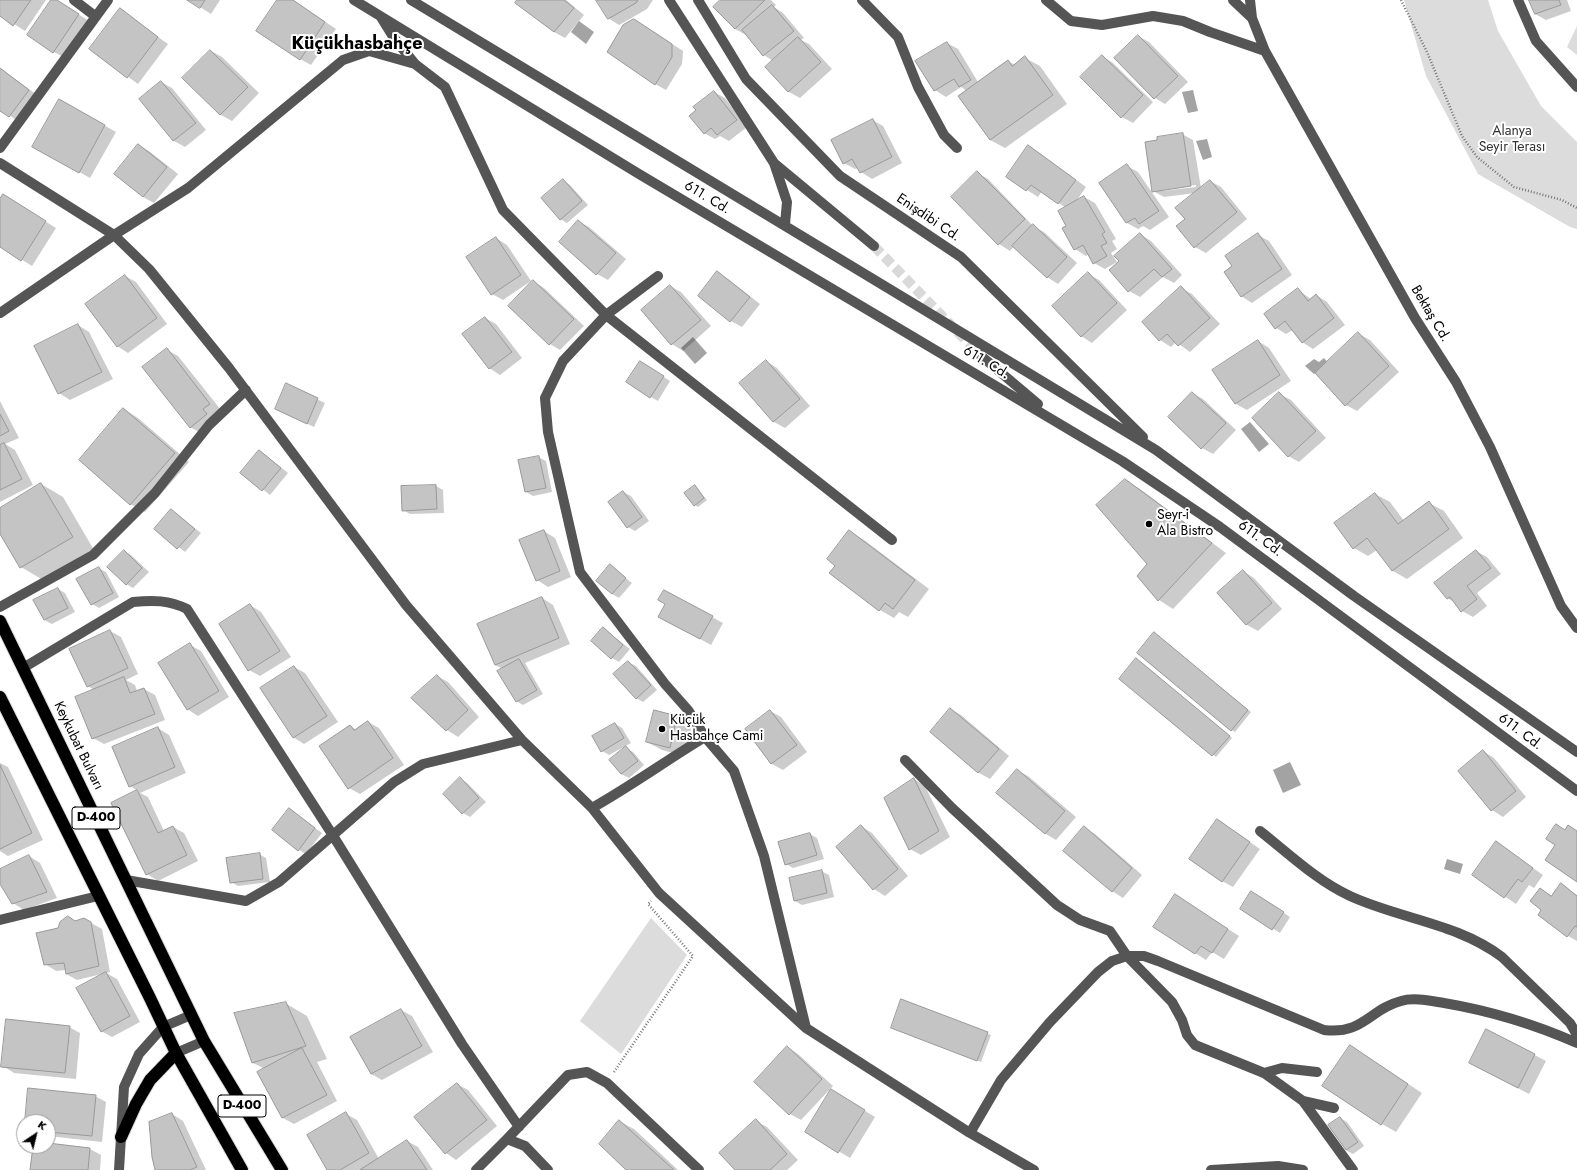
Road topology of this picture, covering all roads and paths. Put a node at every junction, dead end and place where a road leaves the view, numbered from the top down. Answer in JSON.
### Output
{"nodes":[{"id":1,"x":74,"y":0,"type":"edge"},
{"id":2,"x":108,"y":0,"type":"edge"},
{"id":3,"x":354,"y":0,"type":"edge"},
{"id":4,"x":411,"y":0,"type":"edge"},
{"id":5,"x":669,"y":0,"type":"edge"},
{"id":6,"x":698,"y":0,"type":"edge"},
{"id":7,"x":862,"y":0,"type":"edge"},
{"id":8,"x":1046,"y":0,"type":"edge"},
{"id":9,"x":1232,"y":0,"type":"edge"},
{"id":10,"x":1250,"y":0,"type":"edge"},
{"id":11,"x":1401,"y":0,"type":"edge"},
{"id":12,"x":1518,"y":0,"type":"edge"},
{"id":13,"x":95,"y":16,"type":"junction"},
{"id":14,"x":380,"y":16,"type":"junction"},
{"id":15,"x":1252,"y":18,"type":"junction"},
{"id":16,"x":1265,"y":51,"type":"junction"},
{"id":17,"x":415,"y":64,"type":"junction"},
{"id":18,"x":1577,"y":87,"type":"edge"},
{"id":19,"x":0,"y":148,"type":"edge"},
{"id":20,"x":957,"y":148,"type":"dead end"},
{"id":21,"x":0,"y":162,"type":"edge"},
{"id":22,"x":774,"y":163,"type":"junction"},
{"id":23,"x":1577,"y":208,"type":"edge"},
{"id":24,"x":785,"y":224,"type":"junction"},
{"id":25,"x":114,"y":235,"type":"junction"},
{"id":26,"x":874,"y":246,"type":"tunnel mouth"},
{"id":27,"x":658,"y":276,"type":"dead end"},
{"id":28,"x":0,"y":313,"type":"edge"},
{"id":29,"x":606,"y":315,"type":"junction"},
{"id":30,"x":980,"y":355,"type":"tunnel mouth"},
{"id":31,"x":246,"y":390,"type":"junction"},
{"id":32,"x":1058,"y":422,"type":"junction"},
{"id":33,"x":1156,"y":450,"type":"junction"},
{"id":34,"x":892,"y":540,"type":"dead end"},
{"id":35,"x":0,"y":607,"type":"edge"},
{"id":36,"x":0,"y":620,"type":"edge"},
{"id":37,"x":1577,"y":628,"type":"edge"},
{"id":38,"x":23,"y":668,"type":"junction"},
{"id":39,"x":0,"y":697,"type":"edge"},
{"id":40,"x":705,"y":737,"type":"junction"},
{"id":41,"x":522,"y":740,"type":"junction"},
{"id":42,"x":1577,"y":752,"type":"edge"},
{"id":43,"x":905,"y":760,"type":"dead end"},
{"id":44,"x":1577,"y":791,"type":"edge"},
{"id":45,"x":592,"y":808,"type":"junction"},
{"id":46,"x":1260,"y":831,"type":"dead end"},
{"id":47,"x":332,"y":834,"type":"junction"},
{"id":48,"x":126,"y":880,"type":"junction"},
{"id":49,"x":98,"y":896,"type":"junction"},
{"id":50,"x":652,"y":900,"type":"dead end"},
{"id":51,"x":0,"y":920,"type":"edge"},
{"id":52,"x":1127,"y":956,"type":"junction"},
{"id":53,"x":191,"y":1015,"type":"junction"},
{"id":54,"x":163,"y":1027,"type":"junction"},
{"id":55,"x":806,"y":1028,"type":"junction"},
{"id":56,"x":1577,"y":1034,"type":"edge"},
{"id":57,"x":204,"y":1041,"type":"junction"},
{"id":58,"x":1577,"y":1044,"type":"edge"},
{"id":59,"x":176,"y":1053,"type":"junction"},
{"id":60,"x":1317,"y":1072,"type":"dead end"},
{"id":61,"x":1264,"y":1073,"type":"junction"},
{"id":62,"x":607,"y":1083,"type":"junction"},
{"id":63,"x":1304,"y":1101,"type":"junction"},
{"id":64,"x":1334,"y":1108,"type":"dead end"},
{"id":65,"x":519,"y":1127,"type":"junction"},
{"id":66,"x":970,"y":1133,"type":"junction"},
{"id":67,"x":121,"y":1136,"type":"junction"},
{"id":68,"x":507,"y":1139,"type":"junction"},
{"id":69,"x":119,"y":1170,"type":"edge"},
{"id":70,"x":242,"y":1170,"type":"edge"},
{"id":71,"x":282,"y":1170,"type":"edge"},
{"id":72,"x":476,"y":1170,"type":"edge"},
{"id":73,"x":548,"y":1170,"type":"edge"},
{"id":74,"x":699,"y":1170,"type":"edge"},
{"id":75,"x":1034,"y":1170,"type":"edge"},
{"id":76,"x":1211,"y":1170,"type":"edge"},
{"id":77,"x":1303,"y":1170,"type":"edge"},
{"id":78,"x":1352,"y":1170,"type":"edge"}],
"edges":[{"from":1,"to":13,"type":"street"},
{"from":2,"to":13,"type":"street"},
{"from":3,"to":14,"type":"street","name":"611. Cd."},
{"from":4,"to":24,"type":"street","name":"611. Cd."},
{"from":5,"to":22,"type":"street"},
{"from":6,"to":33,"type":"street","name":"Enişdibi Cd."},
{"from":7,"to":20,"type":"street"},
{"from":8,"to":16,"type":"street"},
{"from":9,"to":15,"type":"street"},
{"from":10,"to":15,"type":"street"},
{"from":11,"to":23,"type":"path"},
{"from":12,"to":18,"type":"street"},
{"from":13,"to":19,"type":"street"},
{"from":14,"to":17,"type":"street"},
{"from":14,"to":32,"type":"street","name":"611. Cd."},
{"from":15,"to":16,"type":"street","name":"Bektaş Cd."},
{"from":16,"to":37,"type":"street","name":"Bektaş Cd."},
{"from":17,"to":25,"type":"street"},
{"from":17,"to":29,"type":"street"},
{"from":21,"to":25,"type":"street"},
{"from":22,"to":24,"type":"street"},
{"from":22,"to":26,"type":"street"},
{"from":24,"to":33,"type":"street","name":"611. Cd."},
{"from":25,"to":28,"type":"street"},
{"from":25,"to":31,"type":"street"},
{"from":27,"to":29,"type":"street"},
{"from":29,"to":34,"type":"street"},
{"from":29,"to":40,"type":"street"},
{"from":30,"to":32,"type":"street"},
{"from":31,"to":35,"type":"street"},
{"from":31,"to":41,"type":"street"},
{"from":32,"to":44,"type":"street","name":"611. Cd."},
{"from":33,"to":42,"type":"street","name":"611. Cd."},
{"from":36,"to":38,"type":"highway","name":"Keykubat Bulvarı","number":"D-400"},
{"from":38,"to":47,"type":"street"},
{"from":38,"to":48,"type":"highway","name":"Keykubat Bulvarı","number":"D-400"},
{"from":39,"to":49,"type":"highway","number":"D-400"},
{"from":40,"to":45,"type":"street"},
{"from":40,"to":55,"type":"street"},
{"from":41,"to":45,"type":"street"},
{"from":41,"to":47,"type":"street"},
{"from":43,"to":52,"type":"street"},
{"from":45,"to":55,"type":"street"},
{"from":46,"to":56,"type":"street"},
{"from":47,"to":48,"type":"street"},
{"from":47,"to":65,"type":"street"},
{"from":48,"to":53,"type":"highway","name":"Keykubat Bulvarı","number":"D-400"},
{"from":49,"to":51,"type":"street"},
{"from":49,"to":54,"type":"highway","number":"D-400"},
{"from":50,"to":62,"type":"path"},
{"from":52,"to":58,"type":"street"},
{"from":52,"to":61,"type":"street"},
{"from":52,"to":66,"type":"street"},
{"from":53,"to":54,"type":"street"},
{"from":53,"to":57,"type":"highway","number":"D-400"},
{"from":54,"to":59,"type":"highway","number":"D-400"},
{"from":54,"to":67,"type":"street"},
{"from":55,"to":66,"type":"street"},
{"from":57,"to":59,"type":"street"},
{"from":57,"to":71,"type":"highway","number":"D-400"},
{"from":59,"to":67,"type":"highway"},
{"from":59,"to":70,"type":"highway"},
{"from":60,"to":61,"type":"street"},
{"from":61,"to":63,"type":"street"},
{"from":62,"to":65,"type":"street"},
{"from":62,"to":74,"type":"street"},
{"from":63,"to":64,"type":"street"},
{"from":63,"to":78,"type":"street"},
{"from":65,"to":68,"type":"street"},
{"from":66,"to":75,"type":"street"},
{"from":67,"to":69,"type":"street"},
{"from":68,"to":72,"type":"street"},
{"from":68,"to":73,"type":"street"},
{"from":76,"to":77,"type":"street"}]}
